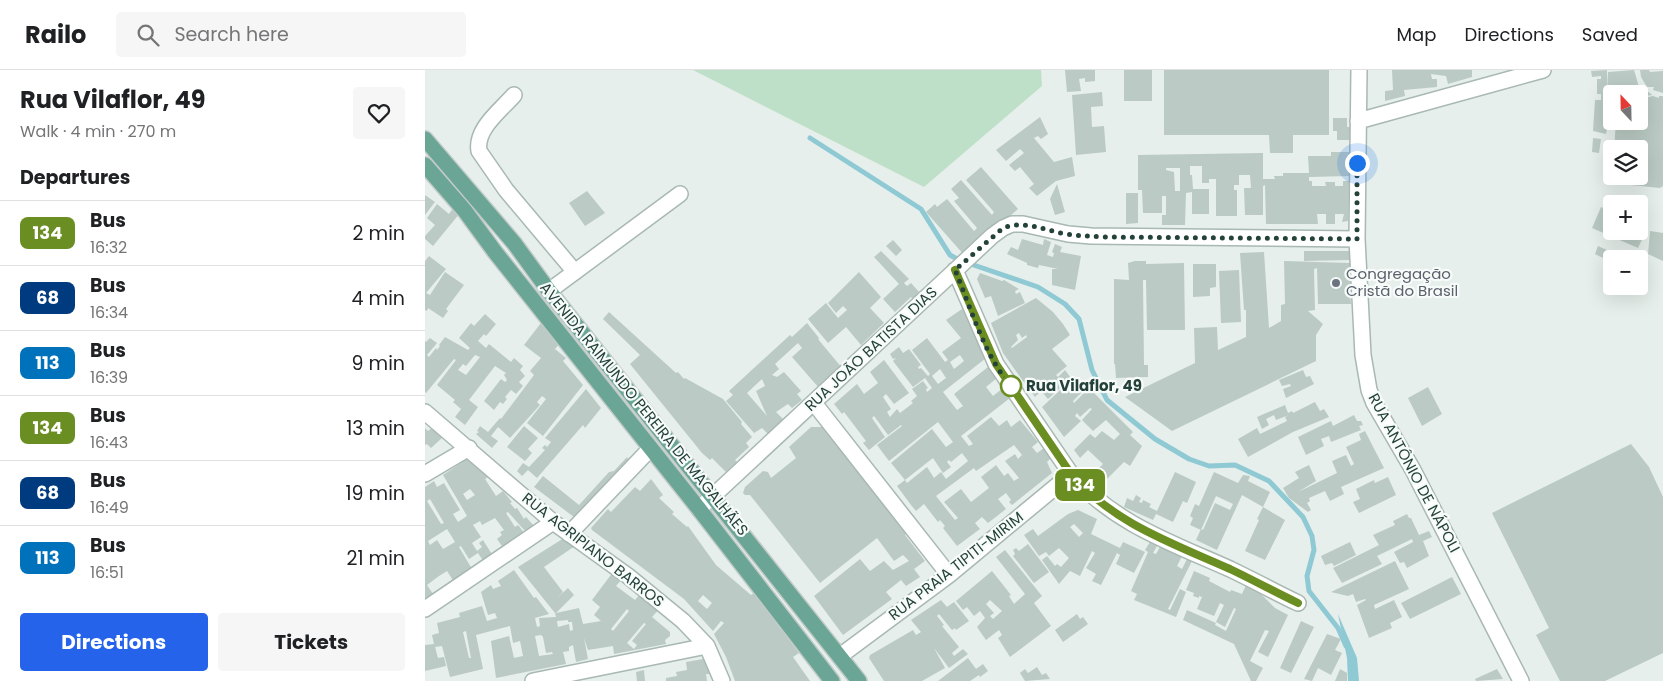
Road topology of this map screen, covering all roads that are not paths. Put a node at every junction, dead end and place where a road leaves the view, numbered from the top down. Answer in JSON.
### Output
{"nodes":[{"id":1,"x":1359,"y":70,"type":"edge"},
{"id":2,"x":1543,"y":70,"type":"edge"},
{"id":3,"x":514,"y":95,"type":"dead end"},
{"id":4,"x":1358,"y":122,"type":"junction"},
{"id":5,"x":425,"y":139,"type":"edge"},
{"id":6,"x":425,"y":165,"type":"edge"},
{"id":7,"x":680,"y":194,"type":"dead end"},
{"id":8,"x":1357,"y":239,"type":"junction"},
{"id":9,"x":958,"y":268,"type":"junction"},
{"id":10,"x":575,"y":272,"type":"junction"},
{"id":11,"x":549,"y":291,"type":"junction"},
{"id":12,"x":814,"y":403,"type":"junction"},
{"id":13,"x":425,"y":412,"type":"edge"},
{"id":14,"x":469,"y":448,"type":"junction"},
{"id":15,"x":650,"y":449,"type":"junction"},
{"id":16,"x":425,"y":474,"type":"edge"},
{"id":17,"x":1071,"y":474,"type":"junction"},
{"id":18,"x":714,"y":496,"type":"junction"},
{"id":19,"x":699,"y":509,"type":"junction"},
{"id":20,"x":553,"y":522,"type":"junction"},
{"id":21,"x":569,"y":534,"type":"junction"},
{"id":22,"x":743,"y":566,"type":"junction"},
{"id":23,"x":949,"y":576,"type":"junction"},
{"id":24,"x":1298,"y":603,"type":"dead end"},
{"id":25,"x":425,"y":609,"type":"edge"},
{"id":26,"x":707,"y":646,"type":"junction"},
{"id":27,"x":839,"y":656,"type":"junction"},
{"id":28,"x":533,"y":681,"type":"edge"},
{"id":29,"x":721,"y":681,"type":"edge"},
{"id":30,"x":832,"y":681,"type":"edge"},
{"id":31,"x":859,"y":681,"type":"edge"},
{"id":32,"x":1521,"y":681,"type":"edge"}],
"edges":[{"from":1,"to":4,"type":"street","name":"RUA ANTÔNIO DE NÁPOLI"},
{"from":2,"to":4,"type":"street"},
{"from":3,"to":10,"type":"street"},
{"from":4,"to":8,"type":"street","name":"RUA ANTÔNIO DE NÁPOLI"},
{"from":5,"to":11,"type":"main road","name":"AVENIDA RAIMUNDO PEREIRA DE MAGALHÃES"},
{"from":6,"to":15,"type":"main road","name":"AVENIDA RAIMUNDO PEREIRA DE MAGALHÃES"},
{"from":7,"to":10,"type":"street"},
{"from":8,"to":9,"type":"street","name":"RUA JOÃO BATISTA DIAS"},
{"from":8,"to":32,"type":"street","name":"RUA ANTÔNIO DE NÁPOLI"},
{"from":9,"to":12,"type":"street","name":"RUA JOÃO BATISTA DIAS"},
{"from":9,"to":17,"type":"street"},
{"from":10,"to":11,"type":"street"},
{"from":11,"to":18,"type":"main road","name":"AVENIDA RAIMUNDO PEREIRA DE MAGALHÃES"},
{"from":12,"to":18,"type":"street","name":"RUA JOÃO BATISTA DIAS"},
{"from":12,"to":23,"type":"street"},
{"from":13,"to":14,"type":"street","name":"RUA AGRIPIANO BARROS"},
{"from":14,"to":16,"type":"street"},
{"from":14,"to":20,"type":"street","name":"RUA AGRIPIANO BARROS"},
{"from":15,"to":19,"type":"main road","name":"AVENIDA RAIMUNDO PEREIRA DE MAGALHÃES"},
{"from":15,"to":21,"type":"street"},
{"from":17,"to":23,"type":"street","name":"RUA PRAIA TIPITI-MIRIM"},
{"from":17,"to":24,"type":"street"},
{"from":18,"to":19,"type":"street","name":"RUA JOÃO BATISTA DIAS"},
{"from":18,"to":27,"type":"main road","name":"AVENIDA RAIMUNDO PEREIRA DE MAGALHÃES"},
{"from":19,"to":22,"type":"main road","name":"AVENIDA RAIMUNDO PEREIRA DE MAGALHÃES"},
{"from":20,"to":21,"type":"street","name":"RUA AGRIPIANO BARROS"},
{"from":20,"to":25,"type":"street"},
{"from":21,"to":26,"type":"street","name":"RUA AGRIPIANO BARROS"},
{"from":22,"to":27,"type":"main road"},
{"from":22,"to":30,"type":"main road","name":"AVENIDA RAIMUNDO PEREIRA DE MAGALHÃES"},
{"from":23,"to":27,"type":"street","name":"RUA PRAIA TIPITI-MIRIM"},
{"from":26,"to":28,"type":"street"},
{"from":26,"to":29,"type":"street","name":"RUA AGRIPIANO BARROS"},
{"from":27,"to":31,"type":"main road","name":"AVENIDA RAIMUNDO PEREIRA DE MAGALHÃES"}]}
